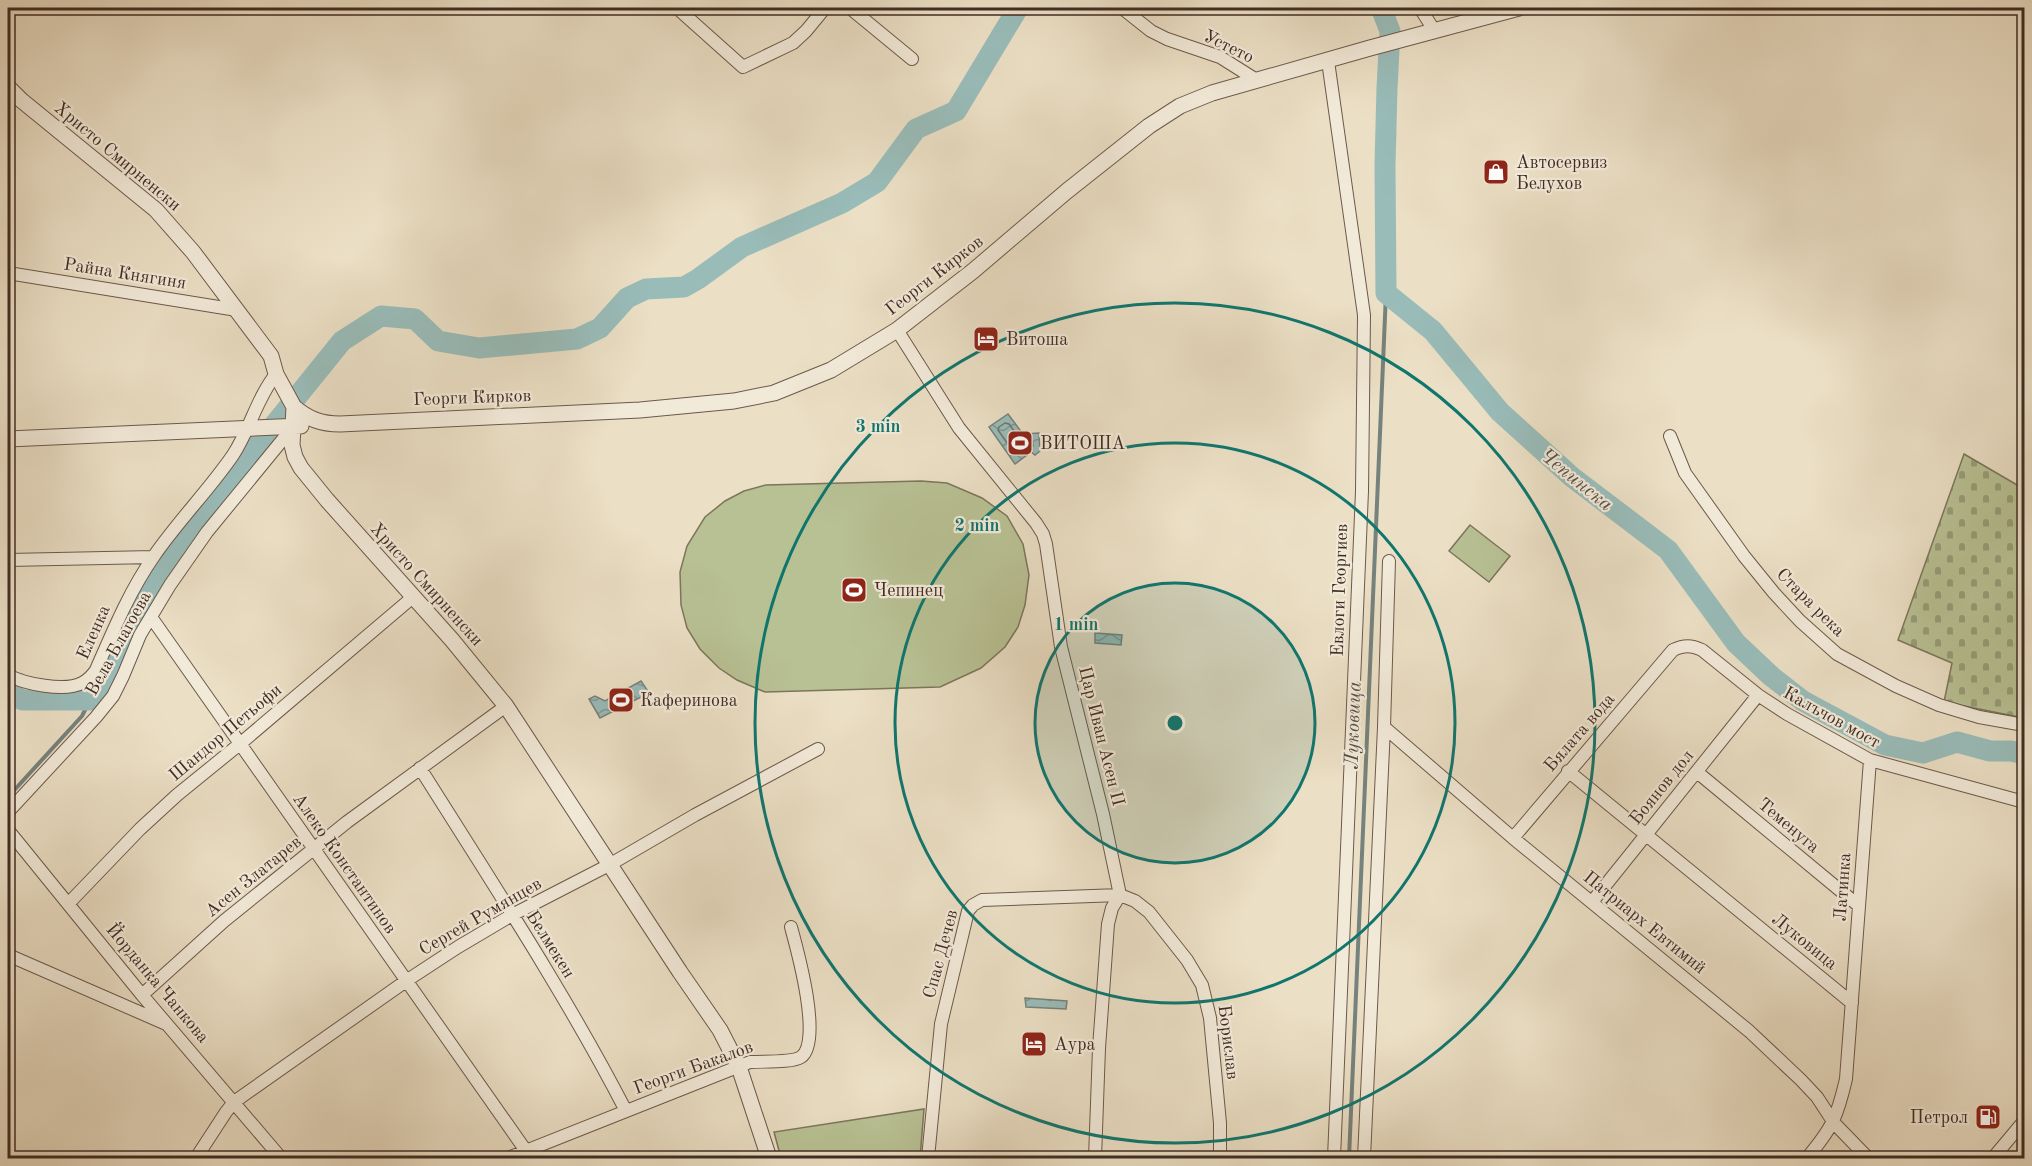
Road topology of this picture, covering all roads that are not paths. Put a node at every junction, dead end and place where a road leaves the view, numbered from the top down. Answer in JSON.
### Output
{"nodes":[{"id":1,"x":677,"y":8,"type":"edge"},
{"id":2,"x":825,"y":8,"type":"edge"},
{"id":3,"x":850,"y":8,"type":"edge"},
{"id":4,"x":1122,"y":8,"type":"edge"},
{"id":5,"x":1420,"y":8,"type":"edge"},
{"id":6,"x":1519,"y":8,"type":"edge"},
{"id":7,"x":1431,"y":31,"type":"junction"},
{"id":8,"x":912,"y":59,"type":"dead end"},
{"id":9,"x":1328,"y":61,"type":"junction"},
{"id":10,"x":1258,"y":81,"type":"junction"},
{"id":11,"x":8,"y":87,"type":"edge"},
{"id":12,"x":8,"y":273,"type":"edge"},
{"id":13,"x":237,"y":310,"type":"junction"},
{"id":14,"x":897,"y":330,"type":"junction"},
{"id":15,"x":276,"y":374,"type":"junction"},
{"id":16,"x":294,"y":407,"type":"junction"},
{"id":17,"x":326,"y":424,"type":"junction"},
{"id":18,"x":288,"y":427,"type":"junction"},
{"id":19,"x":255,"y":428,"type":"junction"},
{"id":20,"x":1670,"y":436,"type":"dead end"},
{"id":21,"x":8,"y":440,"type":"edge"},
{"id":22,"x":153,"y":557,"type":"junction"},
{"id":23,"x":8,"y":560,"type":"edge"},
{"id":24,"x":1389,"y":561,"type":"dead end"},
{"id":25,"x":413,"y":597,"type":"junction"},
{"id":26,"x":151,"y":617,"type":"junction"},
{"id":27,"x":1673,"y":650,"type":"joint"},
{"id":28,"x":8,"y":675,"type":"edge"},
{"id":29,"x":1758,"y":695,"type":"junction"},
{"id":30,"x":506,"y":706,"type":"junction"},
{"id":31,"x":2025,"y":725,"type":"edge"},
{"id":32,"x":1384,"y":727,"type":"junction"},
{"id":33,"x":241,"y":743,"type":"junction"},
{"id":34,"x":818,"y":749,"type":"dead end"},
{"id":35,"x":1870,"y":760,"type":"junction"},
{"id":36,"x":420,"y":768,"type":"junction"},
{"id":37,"x":1568,"y":771,"type":"junction"},
{"id":38,"x":1697,"y":772,"type":"junction"},
{"id":39,"x":2025,"y":802,"type":"edge"},
{"id":40,"x":8,"y":812,"type":"edge"},
{"id":41,"x":8,"y":830,"type":"edge"},
{"id":42,"x":1646,"y":834,"type":"junction"},
{"id":43,"x":1513,"y":838,"type":"junction"},
{"id":44,"x":314,"y":849,"type":"junction"},
{"id":45,"x":609,"y":865,"type":"junction"},
{"id":46,"x":1120,"y":895,"type":"junction"},
{"id":47,"x":1592,"y":902,"type":"junction"},
{"id":48,"x":68,"y":904,"type":"junction"},
{"id":49,"x":1859,"y":906,"type":"junction"},
{"id":50,"x":512,"y":915,"type":"junction"},
{"id":51,"x":791,"y":927,"type":"dead end"},
{"id":52,"x":8,"y":955,"type":"edge"},
{"id":53,"x":406,"y":981,"type":"junction"},
{"id":54,"x":142,"y":994,"type":"junction"},
{"id":55,"x":1852,"y":1003,"type":"junction"},
{"id":56,"x":168,"y":1024,"type":"junction"},
{"id":57,"x":739,"y":1067,"type":"junction"},
{"id":58,"x":234,"y":1102,"type":"junction"},
{"id":59,"x":626,"y":1111,"type":"junction"},
{"id":60,"x":2025,"y":1120,"type":"edge"},
{"id":61,"x":1834,"y":1123,"type":"junction"},
{"id":62,"x":528,"y":1155,"type":"edge"},
{"id":63,"x":196,"y":1158,"type":"edge"},
{"id":64,"x":281,"y":1158,"type":"edge"},
{"id":65,"x":508,"y":1158,"type":"edge"},
{"id":66,"x":769,"y":1158,"type":"edge"},
{"id":67,"x":928,"y":1158,"type":"edge"},
{"id":68,"x":1095,"y":1158,"type":"edge"},
{"id":69,"x":1220,"y":1158,"type":"edge"},
{"id":70,"x":1334,"y":1158,"type":"edge"},
{"id":71,"x":1364,"y":1158,"type":"edge"},
{"id":72,"x":1807,"y":1158,"type":"edge"},
{"id":73,"x":1868,"y":1158,"type":"edge"},
{"id":74,"x":1992,"y":1158,"type":"edge"}],
"edges":[{"from":1,"to":2,"type":"street"},
{"from":3,"to":8,"type":"street"},
{"from":4,"to":10,"type":"street","name":"Устето"},
{"from":5,"to":7,"type":"street"},
{"from":6,"to":7,"type":"street","name":"Георги Кирков"},
{"from":7,"to":9,"type":"street","name":"Георги Кирков"},
{"from":9,"to":10,"type":"street","name":"Георги Кирков"},
{"from":9,"to":70,"type":"street","name":"Евлоги Георгиев"},
{"from":10,"to":14,"type":"street","name":"Георги Кирков"},
{"from":11,"to":13,"type":"street","name":"Христо Смирненски"},
{"from":12,"to":13,"type":"street","name":"Райна Княгиня"},
{"from":13,"to":15,"type":"street","name":"Христо Смирненски"},
{"from":14,"to":17,"type":"street","name":"Георги Кирков"},
{"from":14,"to":46,"type":"street","name":"Цар Иван Асен II"},
{"from":15,"to":16,"type":"street","name":"Христо Смирненски"},
{"from":15,"to":19,"type":"street","name":"Еленка"},
{"from":16,"to":17,"type":"street","name":"Георги Кирков"},
{"from":16,"to":18,"type":"street","name":"Христо Смирненски"},
{"from":17,"to":18,"type":"street","name":"Георги Кирков"},
{"from":18,"to":19,"type":"street","name":"Георги Кирков"},
{"from":18,"to":25,"type":"street","name":"Христо Смирненски"},
{"from":18,"to":26,"type":"street","name":"Вела Благоева"},
{"from":19,"to":21,"type":"street","name":"Георги Кирков"},
{"from":19,"to":22,"type":"street","name":"Еленка"},
{"from":20,"to":31,"type":"street","name":"Стара река"},
{"from":22,"to":23,"type":"street"},
{"from":22,"to":28,"type":"street","name":"Еленка"},
{"from":24,"to":32,"type":"street"},
{"from":25,"to":30,"type":"street","name":"Христо Смирненски"},
{"from":25,"to":33,"type":"street","name":"Шандор Петьофи"},
{"from":26,"to":33,"type":"street","name":"Алеко Константинов"},
{"from":26,"to":40,"type":"street","name":"Вела Благоева"},
{"from":27,"to":29,"type":"street","name":"Калъчов мост"},
{"from":27,"to":37,"type":"street","name":"Бялата вода"},
{"from":29,"to":35,"type":"street","name":"Калъчов мост"},
{"from":29,"to":38,"type":"street","name":"Боянов дол"},
{"from":30,"to":36,"type":"street","name":"Асен Златарев"},
{"from":30,"to":45,"type":"street","name":"Христо Смирненски"},
{"from":32,"to":43,"type":"street","name":"Патриарх Евтимий"},
{"from":32,"to":71,"type":"street"},
{"from":33,"to":44,"type":"street","name":"Алеко Константинов"},
{"from":33,"to":48,"type":"street","name":"Шандор Петьофи"},
{"from":34,"to":45,"type":"street","name":"Сергей Румянцев"},
{"from":35,"to":39,"type":"street","name":"Калъчов мост"},
{"from":35,"to":49,"type":"street","name":"Латинка"},
{"from":36,"to":44,"type":"street","name":"Асен Златарев"},
{"from":36,"to":50,"type":"street","name":"Белмекен"},
{"from":37,"to":42,"type":"street","name":"Луковица"},
{"from":37,"to":43,"type":"street","name":"Бялата вода"},
{"from":38,"to":42,"type":"street","name":"Боянов дол"},
{"from":38,"to":49,"type":"street","name":"Теменуга"},
{"from":41,"to":48,"type":"street","name":"Йорданка Чанкова"},
{"from":42,"to":47,"type":"street","name":"Боянов дол"},
{"from":42,"to":55,"type":"street","name":"Луковица"},
{"from":43,"to":47,"type":"street","name":"Патриарх Евтимий"},
{"from":44,"to":53,"type":"street","name":"Алеко Константинов"},
{"from":44,"to":54,"type":"street","name":"Асен Златарев"},
{"from":45,"to":50,"type":"street","name":"Сергей Румянцев"},
{"from":45,"to":57,"type":"street","name":"Христо Смирненски"},
{"from":46,"to":67,"type":"street","name":"Спас Дечев"},
{"from":46,"to":68,"type":"street"},
{"from":46,"to":69,"type":"street","name":"Борислав"},
{"from":47,"to":61,"type":"street","name":"Патриарх Евтимий"},
{"from":48,"to":54,"type":"street","name":"Йорданка Чанкова"},
{"from":49,"to":55,"type":"street","name":"Латинка"},
{"from":50,"to":53,"type":"street","name":"Сергей Румянцев"},
{"from":50,"to":59,"type":"street","name":"Белмекен"},
{"from":51,"to":57,"type":"street","name":"Георги Бакалов"},
{"from":52,"to":56,"type":"street"},
{"from":53,"to":58,"type":"street","name":"Сергей Румянцев"},
{"from":53,"to":62,"type":"street","name":"Алеко Константинов"},
{"from":54,"to":56,"type":"street","name":"Йорданка Чанкова"},
{"from":55,"to":61,"type":"street","name":"Латинка"},
{"from":56,"to":58,"type":"street","name":"Йорданка Чанкова"},
{"from":57,"to":59,"type":"street","name":"Георги Бакалов"},
{"from":57,"to":66,"type":"street","name":"Христо Смирненски"},
{"from":58,"to":63,"type":"street","name":"Сергей Румянцев"},
{"from":58,"to":64,"type":"street","name":"Йорданка Чанкова"},
{"from":59,"to":62,"type":"street","name":"Георги Бакалов"},
{"from":60,"to":74,"type":"street"},
{"from":61,"to":72,"type":"street"},
{"from":61,"to":73,"type":"street","name":"Патриарх Евтимий"},
{"from":62,"to":65,"type":"street","name":"Георги Бакалов"}]}
